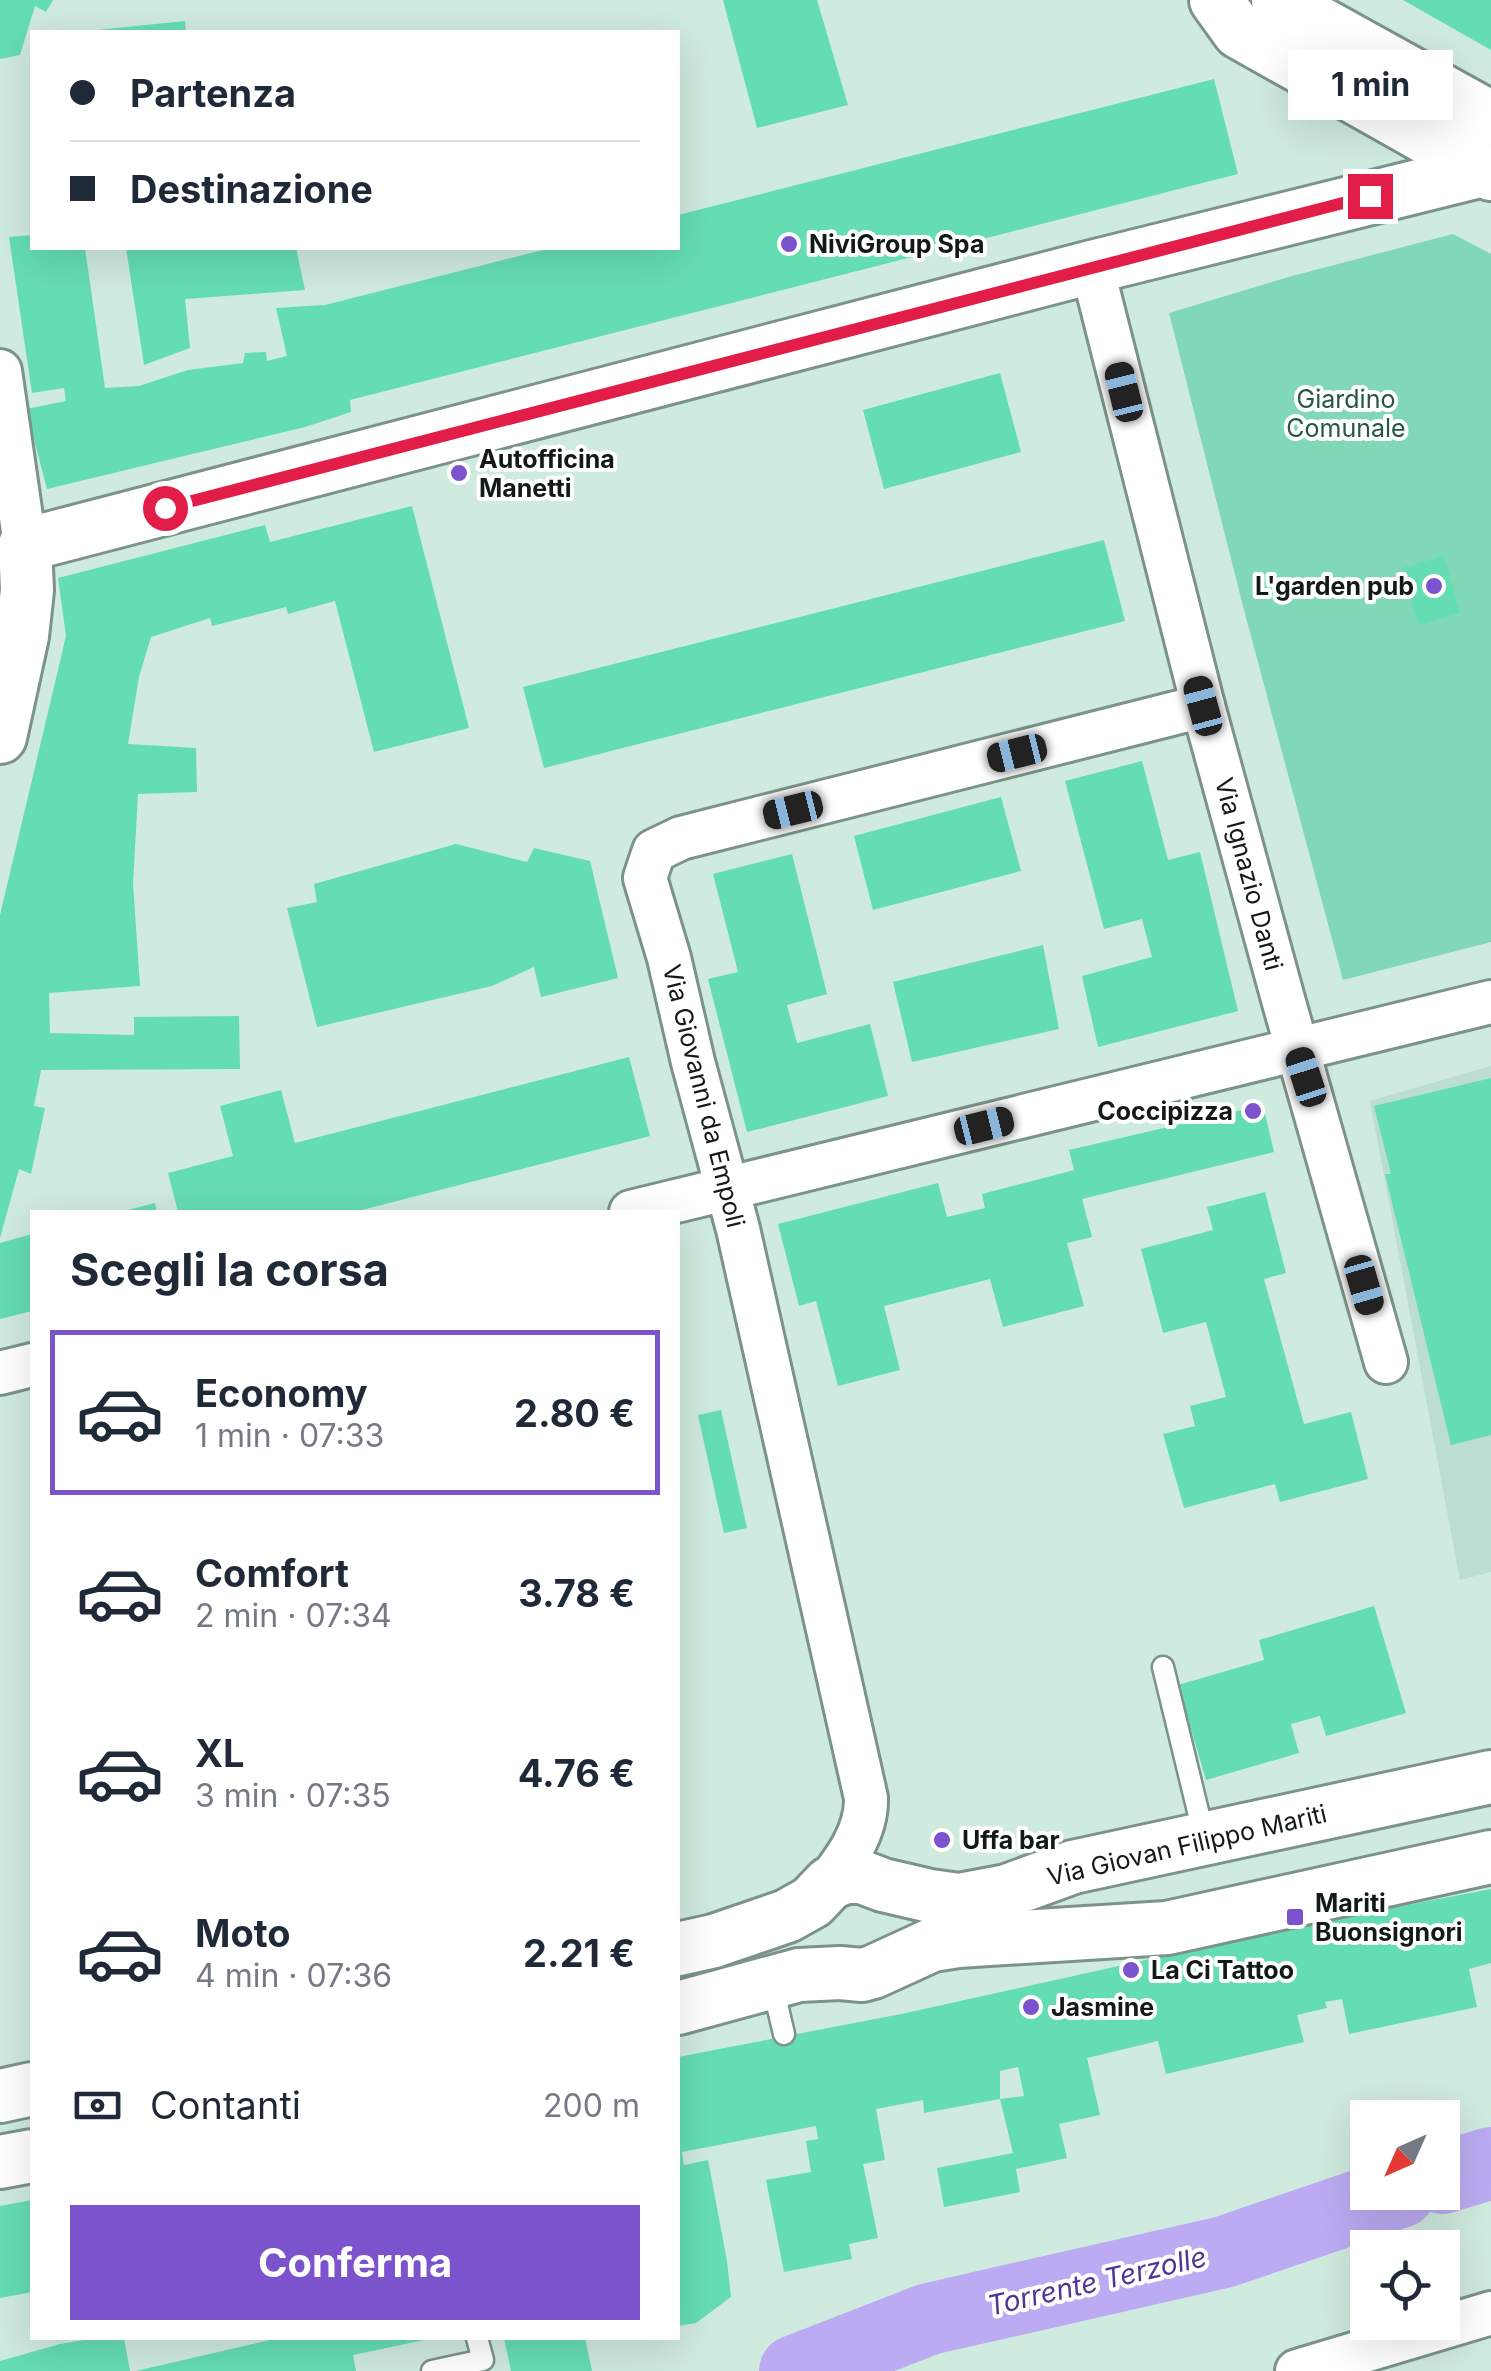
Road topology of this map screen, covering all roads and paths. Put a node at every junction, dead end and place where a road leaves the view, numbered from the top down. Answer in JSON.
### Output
{"nodes":[{"id":1,"x":1216,"y":0,"type":"edge"},
{"id":2,"x":1278,"y":0,"type":"edge"},
{"id":3,"x":1491,"y":118,"type":"edge"},
{"id":4,"x":1487,"y":172,"type":"edge"},
{"id":5,"x":1092,"y":267,"type":"junction"},
{"id":6,"x":0,"y":371,"type":"edge"},
{"id":7,"x":24,"y":544,"type":"junction"},
{"id":8,"x":6,"y":656,"type":"edge"},
{"id":9,"x":1203,"y":706,"type":"junction"},
{"id":10,"x":0,"y":737,"type":"edge"},
{"id":11,"x":1491,"y":1002,"type":"edge"},
{"id":12,"x":1298,"y":1049,"type":"junction"},
{"id":13,"x":728,"y":1190,"type":"junction"},
{"id":14,"x":640,"y":1210,"type":"edge"},
{"id":15,"x":1386,"y":1362,"type":"dead end"},
{"id":16,"x":30,"y":1366,"type":"edge"},
{"id":17,"x":0,"y":1373,"type":"edge"},
{"id":18,"x":1163,"y":1666,"type":"dead end"},
{"id":19,"x":1491,"y":1777,"type":"edge"},
{"id":20,"x":1204,"y":1838,"type":"junction"},
{"id":21,"x":1491,"y":1856,"type":"edge"},
{"id":22,"x":884,"y":1885,"type":"junction"},
{"id":23,"x":817,"y":1895,"type":"junction"},
{"id":24,"x":680,"y":1949,"type":"edge"},
{"id":25,"x":861,"y":1970,"type":"junction"},
{"id":26,"x":772,"y":1982,"type":"junction"},
{"id":27,"x":680,"y":2007,"type":"edge"},
{"id":28,"x":784,"y":2034,"type":"dead end"},
{"id":29,"x":30,"y":2088,"type":"edge"},
{"id":30,"x":0,"y":2096,"type":"edge"},
{"id":31,"x":30,"y":2156,"type":"edge"},
{"id":32,"x":0,"y":2162,"type":"edge"},
{"id":33,"x":1491,"y":2313,"type":"edge"},
{"id":34,"x":477,"y":2340,"type":"edge"},
{"id":35,"x":432,"y":2371,"type":"edge"},
{"id":36,"x":1297,"y":2371,"type":"edge"}],
"edges":[{"from":1,"to":4,"type":"street"},
{"from":2,"to":3,"type":"street"},
{"from":4,"to":5,"type":"street"},
{"from":5,"to":7,"type":"street"},
{"from":5,"to":9,"type":"street","name":"Via Ignazio Danti"},
{"from":6,"to":7,"type":"street"},
{"from":7,"to":8,"type":"street"},
{"from":8,"to":10,"type":"street"},
{"from":9,"to":12,"type":"street","name":"Via Ignazio Danti"},
{"from":9,"to":13,"type":"street","name":"Via Giovanni da Empoli"},
{"from":11,"to":12,"type":"street"},
{"from":12,"to":13,"type":"street"},
{"from":12,"to":15,"type":"street","name":"Via Ignazio Danti"},
{"from":13,"to":14,"type":"street"},
{"from":13,"to":23,"type":"street","name":"Via Giovanni da Empoli"},
{"from":16,"to":17,"type":"street"},
{"from":18,"to":20,"type":"lane"},
{"from":19,"to":20,"type":"street","name":"Via Giovan Filippo Mariti"},
{"from":20,"to":22,"type":"street","name":"Via Giovan Filippo Mariti"},
{"from":21,"to":25,"type":"street"},
{"from":22,"to":23,"type":"street","name":"Via Giovan Filippo Mariti"},
{"from":22,"to":25,"type":"street"},
{"from":23,"to":24,"type":"street","name":"Via Giovan Filippo Mariti"},
{"from":23,"to":25,"type":"street"},
{"from":25,"to":26,"type":"street"},
{"from":26,"to":27,"type":"street"},
{"from":26,"to":28,"type":"lane"},
{"from":29,"to":30,"type":"street"},
{"from":31,"to":32,"type":"street"},
{"from":33,"to":36,"type":"street"},
{"from":34,"to":35,"type":"lane"}]}
